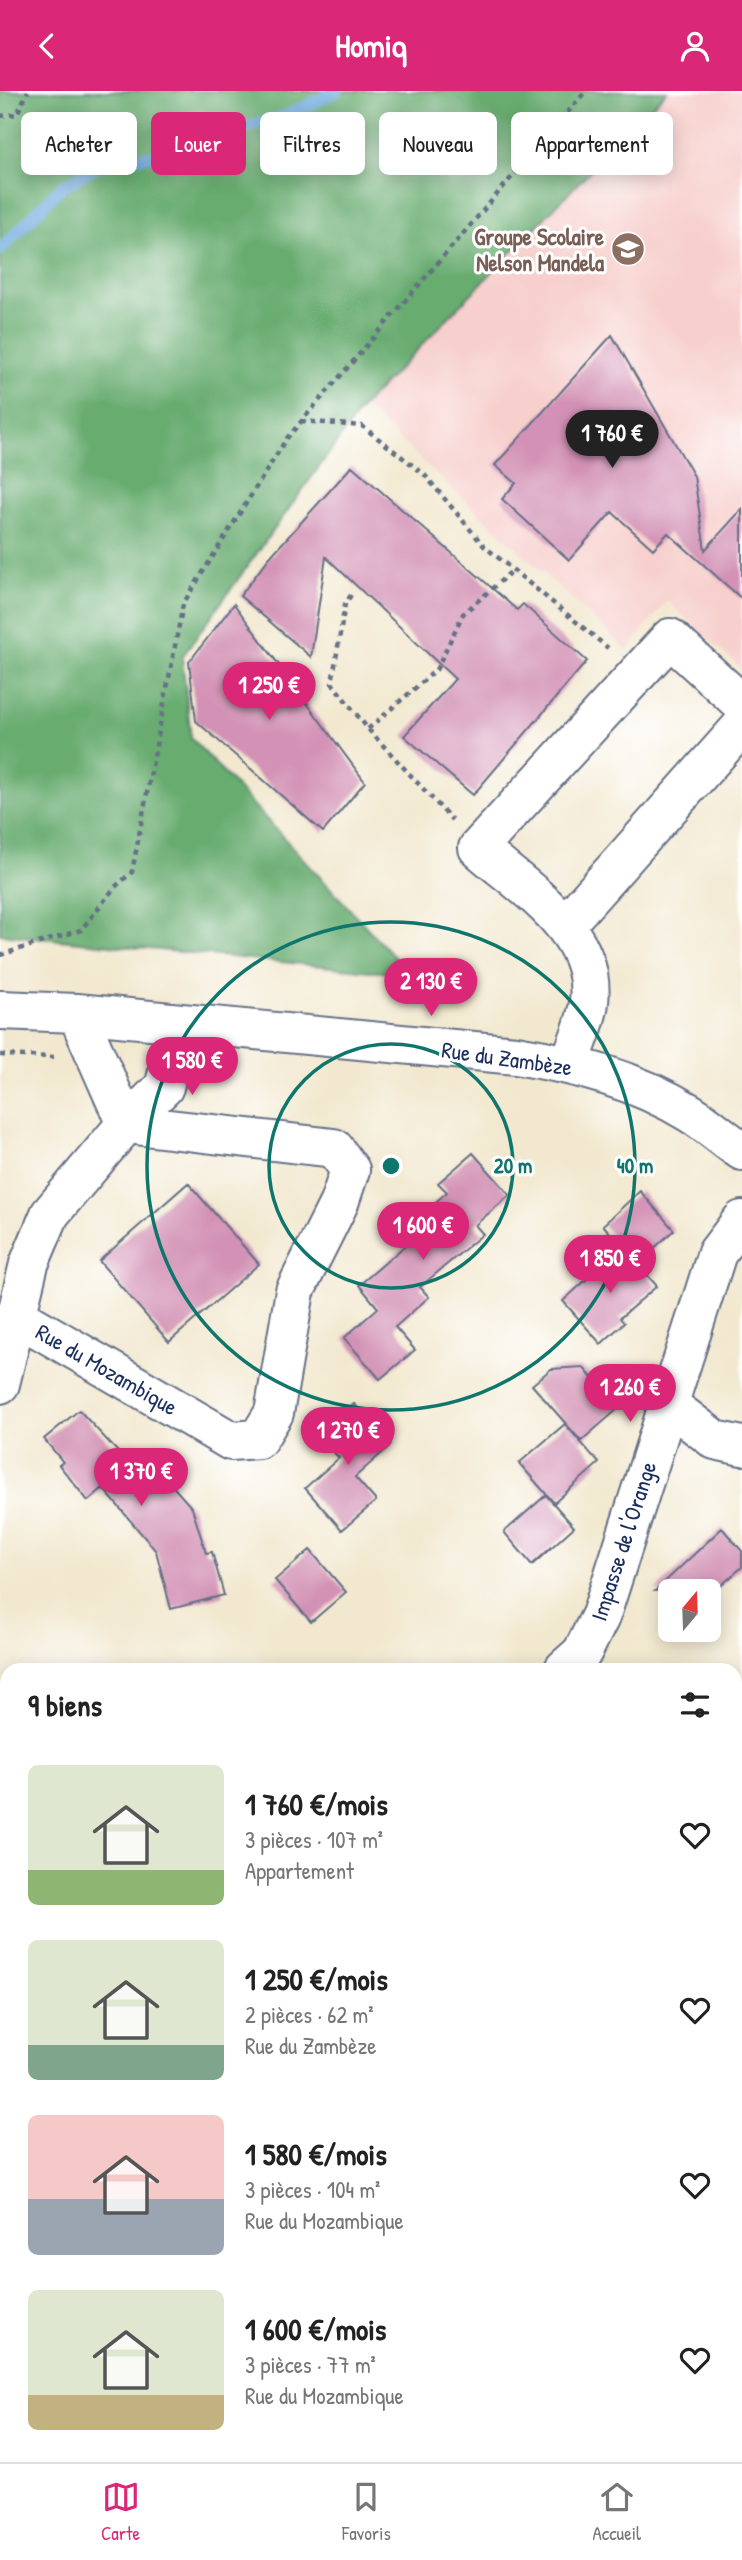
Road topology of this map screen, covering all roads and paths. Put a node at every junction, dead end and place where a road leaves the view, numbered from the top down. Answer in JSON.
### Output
{"nodes":[{"id":1,"x":28,"y":91,"type":"edge"},
{"id":2,"x":586,"y":91,"type":"edge"},
{"id":3,"x":0,"y":116,"type":"edge"},
{"id":4,"x":302,"y":421,"type":"junction"},
{"id":5,"x":513,"y":570,"type":"junction"},
{"id":6,"x":351,"y":595,"type":"dead end"},
{"id":7,"x":639,"y":673,"type":"junction"},
{"id":8,"x":742,"y":704,"type":"edge"},
{"id":9,"x":742,"y":726,"type":"edge"},
{"id":10,"x":368,"y":729,"type":"junction"},
{"id":11,"x":478,"y":848,"type":"junction"},
{"id":12,"x":565,"y":925,"type":"junction"},
{"id":13,"x":0,"y":955,"type":"edge"},
{"id":14,"x":0,"y":1010,"type":"edge"},
{"id":15,"x":77,"y":1013,"type":"junction"},
{"id":16,"x":181,"y":1025,"type":"junction"},
{"id":17,"x":0,"y":1055,"type":"edge"},
{"id":18,"x":65,"y":1058,"type":"dead end"},
{"id":19,"x":570,"y":1063,"type":"junction"},
{"id":20,"x":126,"y":1124,"type":"junction"},
{"id":21,"x":742,"y":1151,"type":"edge"},
{"id":22,"x":742,"y":1220,"type":"edge"},
{"id":23,"x":15,"y":1315,"type":"junction"},
{"id":24,"x":0,"y":1384,"type":"edge"},
{"id":25,"x":668,"y":1404,"type":"junction"},
{"id":26,"x":742,"y":1445,"type":"edge"},
{"id":27,"x":571,"y":1663,"type":"edge"}],
"edges":[{"from":1,"to":3,"type":"path"},
{"from":2,"to":4,"type":"path"},
{"from":4,"to":5,"type":"path"},
{"from":4,"to":13,"type":"path"},
{"from":5,"to":7,"type":"path"},
{"from":5,"to":10,"type":"path"},
{"from":6,"to":10,"type":"path"},
{"from":7,"to":8,"type":"street"},
{"from":7,"to":11,"type":"street"},
{"from":9,"to":12,"type":"street"},
{"from":10,"to":11,"type":"path"},
{"from":11,"to":12,"type":"street"},
{"from":12,"to":19,"type":"street"},
{"from":14,"to":15,"type":"street","name":"Rue du Zambèze"},
{"from":15,"to":16,"type":"street","name":"Rue du Zambèze"},
{"from":15,"to":20,"type":"street"},
{"from":16,"to":19,"type":"street","name":"Rue du Zambèze"},
{"from":16,"to":20,"type":"street","name":"Rue du Mozambique"},
{"from":17,"to":18,"type":"path"},
{"from":19,"to":21,"type":"street","name":"Rue du Zambèze"},
{"from":20,"to":23,"type":"street","name":"Rue du Mozambique"},
{"from":20,"to":23,"type":"street","name":"Rue du Mozambique"},
{"from":22,"to":25,"type":"street","name":"Impasse de l'Orange"},
{"from":23,"to":24,"type":"street","name":"Rue du Mozambique"},
{"from":25,"to":26,"type":"street"},
{"from":25,"to":27,"type":"street","name":"Impasse de l'Orange"}]}
